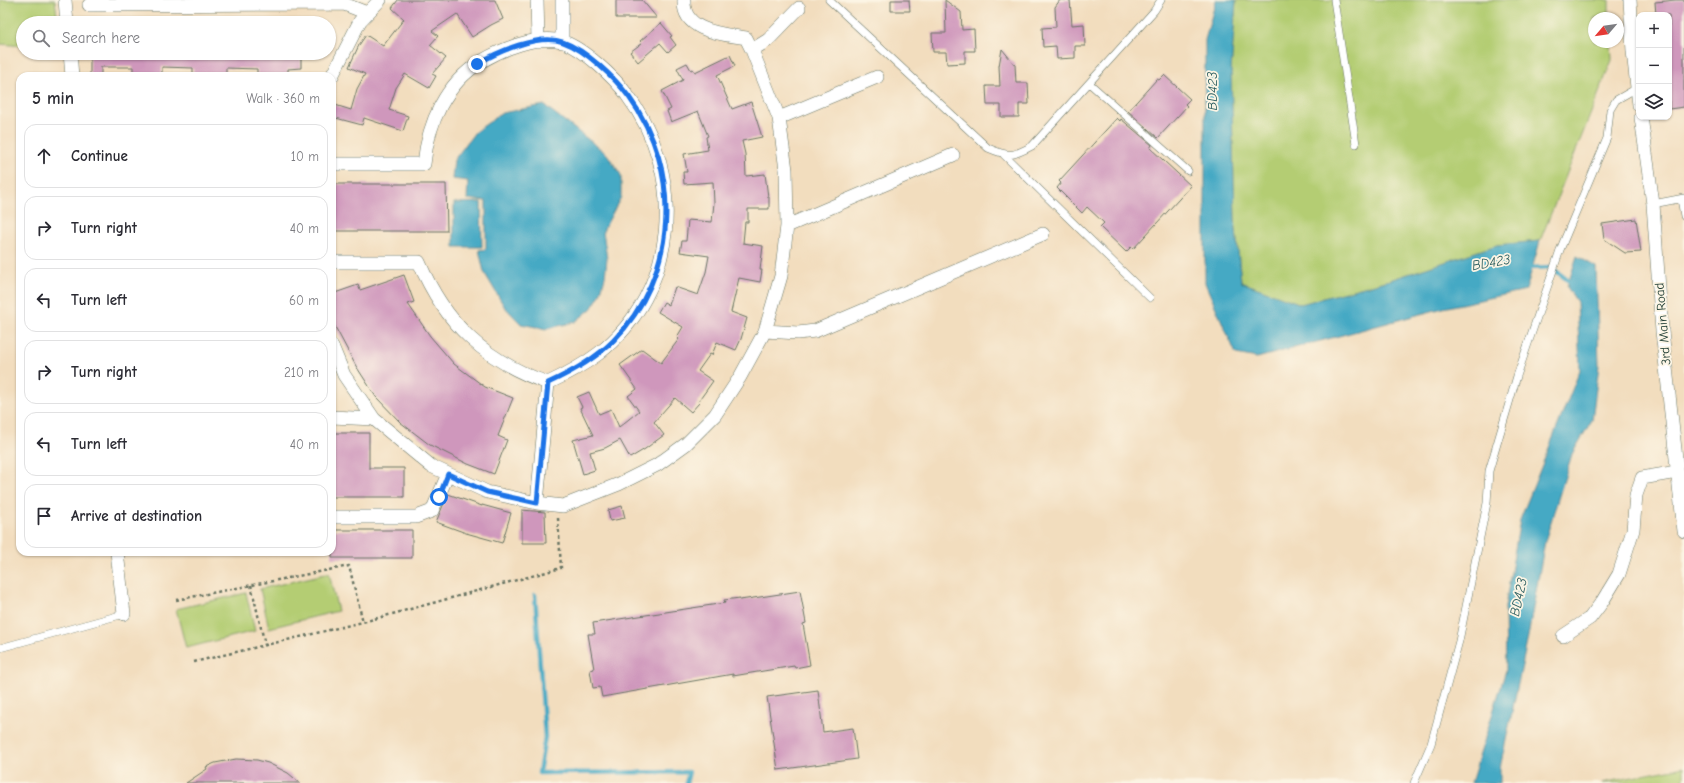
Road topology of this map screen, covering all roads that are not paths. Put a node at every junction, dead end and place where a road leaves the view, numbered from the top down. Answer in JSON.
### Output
{"nodes":[{"id":1,"x":65,"y":0,"type":"edge"},
{"id":2,"x":380,"y":0,"type":"edge"},
{"id":3,"x":537,"y":0,"type":"edge"},
{"id":4,"x":562,"y":0,"type":"edge"},
{"id":5,"x":684,"y":0,"type":"edge"},
{"id":6,"x":830,"y":0,"type":"edge"},
{"id":7,"x":1161,"y":0,"type":"edge"},
{"id":8,"x":1334,"y":0,"type":"edge"},
{"id":9,"x":1630,"y":0,"type":"edge"},
{"id":10,"x":89,"y":5,"type":"dead end"},
{"id":11,"x":799,"y":8,"type":"dead end"},
{"id":12,"x":367,"y":13,"type":"junction"},
{"id":13,"x":66,"y":16,"type":"edge"},
{"id":14,"x":538,"y":41,"type":"junction"},
{"id":15,"x":562,"y":42,"type":"junction"},
{"id":16,"x":752,"y":50,"type":"junction"},
{"id":17,"x":71,"y":60,"type":"edge"},
{"id":18,"x":72,"y":72,"type":"edge"},
{"id":19,"x":334,"y":72,"type":"edge"},
{"id":20,"x":877,"y":77,"type":"dead end"},
{"id":21,"x":1089,"y":83,"type":"junction"},
{"id":22,"x":1637,"y":84,"type":"edge"},
{"id":23,"x":1636,"y":89,"type":"edge"},
{"id":24,"x":779,"y":118,"type":"junction"},
{"id":25,"x":1641,"y":120,"type":"edge"},
{"id":26,"x":1356,"y":144,"type":"dead end"},
{"id":27,"x":953,"y":155,"type":"dead end"},
{"id":28,"x":1004,"y":155,"type":"junction"},
{"id":29,"x":336,"y":164,"type":"edge"},
{"id":30,"x":1188,"y":171,"type":"dead end"},
{"id":31,"x":1682,"y":198,"type":"edge"},
{"id":32,"x":1653,"y":204,"type":"junction"},
{"id":33,"x":1684,"y":216,"type":"edge"},
{"id":34,"x":787,"y":226,"type":"junction"},
{"id":35,"x":1043,"y":234,"type":"dead end"},
{"id":36,"x":336,"y":262,"type":"edge"},
{"id":37,"x":1150,"y":298,"type":"dead end"},
{"id":38,"x":765,"y":331,"type":"junction"},
{"id":39,"x":336,"y":356,"type":"edge"},
{"id":40,"x":548,"y":383,"type":"junction"},
{"id":41,"x":336,"y":417,"type":"edge"},
{"id":42,"x":374,"y":419,"type":"junction"},
{"id":43,"x":1677,"y":472,"type":"junction"},
{"id":44,"x":448,"y":474,"type":"junction"},
{"id":45,"x":537,"y":503,"type":"junction"},
{"id":46,"x":336,"y":517,"type":"edge"},
{"id":47,"x":1684,"y":531,"type":"edge"},
{"id":48,"x":117,"y":556,"type":"edge"},
{"id":49,"x":124,"y":614,"type":"joint"},
{"id":50,"x":1562,"y":636,"type":"dead end"},
{"id":51,"x":0,"y":648,"type":"edge"},
{"id":52,"x":1414,"y":783,"type":"edge"}],
"edges":[{"from":1,"to":13,"type":"street"},
{"from":2,"to":12,"type":"street"},
{"from":3,"to":14,"type":"street"},
{"from":4,"to":15,"type":"street"},
{"from":5,"to":16,"type":"street"},
{"from":6,"to":28,"type":"lane"},
{"from":7,"to":21,"type":"lane"},
{"from":8,"to":26,"type":"lane"},
{"from":9,"to":22,"type":"street"},
{"from":10,"to":12,"type":"street"},
{"from":11,"to":16,"type":"street"},
{"from":12,"to":19,"type":"street"},
{"from":14,"to":15,"type":"street"},
{"from":14,"to":29,"type":"street"},
{"from":15,"to":40,"type":"street"},
{"from":16,"to":24,"type":"street"},
{"from":17,"to":18,"type":"street"},
{"from":20,"to":24,"type":"street"},
{"from":21,"to":28,"type":"lane"},
{"from":21,"to":30,"type":"lane"},
{"from":23,"to":52,"type":"lane"},
{"from":24,"to":34,"type":"street"},
{"from":25,"to":32,"type":"street","name":"3rd Main Road"},
{"from":27,"to":34,"type":"street"},
{"from":28,"to":37,"type":"lane"},
{"from":31,"to":32,"type":"lane"},
{"from":31,"to":33,"type":"lane"},
{"from":32,"to":43,"type":"street","name":"3rd Main Road"},
{"from":34,"to":38,"type":"street"},
{"from":35,"to":38,"type":"street"},
{"from":36,"to":40,"type":"street"},
{"from":38,"to":45,"type":"street"},
{"from":39,"to":42,"type":"street"},
{"from":40,"to":45,"type":"street"},
{"from":41,"to":42,"type":"street"},
{"from":42,"to":44,"type":"street"},
{"from":43,"to":47,"type":"street","name":"3rd Main Road"},
{"from":43,"to":50,"type":"street"},
{"from":44,"to":45,"type":"street"},
{"from":44,"to":46,"type":"street"},
{"from":48,"to":49,"type":"street"},
{"from":49,"to":51,"type":"lane"}]}
